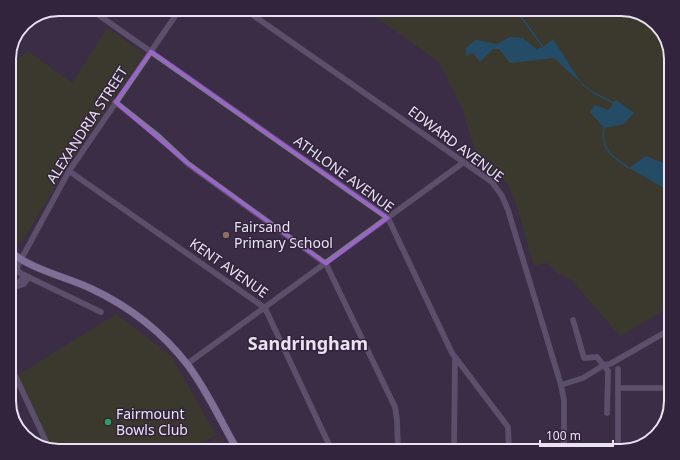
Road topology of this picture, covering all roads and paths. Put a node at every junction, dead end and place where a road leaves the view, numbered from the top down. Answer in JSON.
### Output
{"nodes":[{"id":1,"x":100,"y":16,"type":"edge"},
{"id":2,"x":175,"y":16,"type":"edge"},
{"id":3,"x":254,"y":16,"type":"edge"},
{"id":4,"x":152,"y":51,"type":"junction"},
{"id":5,"x":115,"y":102,"type":"junction"},
{"id":6,"x":464,"y":162,"type":"junction"},
{"id":7,"x":69,"y":171,"type":"junction"},
{"id":8,"x":388,"y":218,"type":"junction"},
{"id":9,"x":16,"y":255,"type":"edge"},
{"id":10,"x":21,"y":258,"type":"junction"},
{"id":11,"x":326,"y":264,"type":"junction"},
{"id":12,"x":27,"y":276,"type":"junction"},
{"id":13,"x":16,"y":287,"type":"edge"},
{"id":14,"x":265,"y":308,"type":"junction"},
{"id":15,"x":101,"y":312,"type":"dead end"},
{"id":16,"x":573,"y":320,"type":"dead end"},
{"id":17,"x":664,"y":333,"type":"edge"},
{"id":18,"x":455,"y":359,"type":"junction"},
{"id":19,"x":187,"y":364,"type":"junction"},
{"id":20,"x":604,"y":365,"type":"junction"},
{"id":21,"x":618,"y":369,"type":"dead end"},
{"id":22,"x":16,"y":380,"type":"edge"},
{"id":23,"x":561,"y":385,"type":"junction"},
{"id":24,"x":618,"y":388,"type":"junction"},
{"id":25,"x":664,"y":388,"type":"edge"},
{"id":26,"x":607,"y":412,"type":"dead end"},
{"id":27,"x":46,"y":442,"type":"edge"},
{"id":28,"x":234,"y":444,"type":"edge"},
{"id":29,"x":329,"y":444,"type":"edge"},
{"id":30,"x":398,"y":444,"type":"edge"},
{"id":31,"x":454,"y":444,"type":"edge"},
{"id":32,"x":509,"y":444,"type":"edge"},
{"id":33,"x":564,"y":444,"type":"edge"},
{"id":34,"x":618,"y":444,"type":"edge"}],
"edges":[{"from":1,"to":4,"type":"street","name":"ATHLONE AVENUE"},
{"from":2,"to":4,"type":"street","name":"ALEXANDRIA STREET"},
{"from":3,"to":6,"type":"street","name":"EDWARD AVENUE"},
{"from":4,"to":5,"type":"street","name":"ALEXANDRIA STREET"},
{"from":4,"to":8,"type":"street","name":"ATHLONE AVENUE"},
{"from":5,"to":7,"type":"street","name":"ALEXANDRIA STREET"},
{"from":5,"to":11,"type":"street"},
{"from":6,"to":8,"type":"street"},
{"from":6,"to":23,"type":"street","name":"EDWARD AVENUE"},
{"from":7,"to":10,"type":"street","name":"ALEXANDRIA STREET"},
{"from":7,"to":14,"type":"street","name":"KENT AVENUE"},
{"from":8,"to":11,"type":"street"},
{"from":8,"to":18,"type":"street","name":"ATHLONE AVENUE"},
{"from":9,"to":10,"type":"main road"},
{"from":10,"to":12,"type":"street"},
{"from":10,"to":19,"type":"main road"},
{"from":11,"to":14,"type":"street"},
{"from":11,"to":30,"type":"street"},
{"from":12,"to":13,"type":"street"},
{"from":12,"to":15,"type":"street"},
{"from":14,"to":19,"type":"street"},
{"from":14,"to":29,"type":"street","name":"KENT AVENUE"},
{"from":16,"to":20,"type":"street"},
{"from":17,"to":20,"type":"street"},
{"from":18,"to":31,"type":"street"},
{"from":18,"to":32,"type":"street","name":"ATHLONE AVENUE"},
{"from":19,"to":28,"type":"main road"},
{"from":20,"to":23,"type":"street"},
{"from":20,"to":26,"type":"street"},
{"from":21,"to":24,"type":"street"},
{"from":22,"to":27,"type":"street"},
{"from":23,"to":33,"type":"street","name":"EDWARD AVENUE"},
{"from":24,"to":25,"type":"street"},
{"from":24,"to":34,"type":"street"}]}
